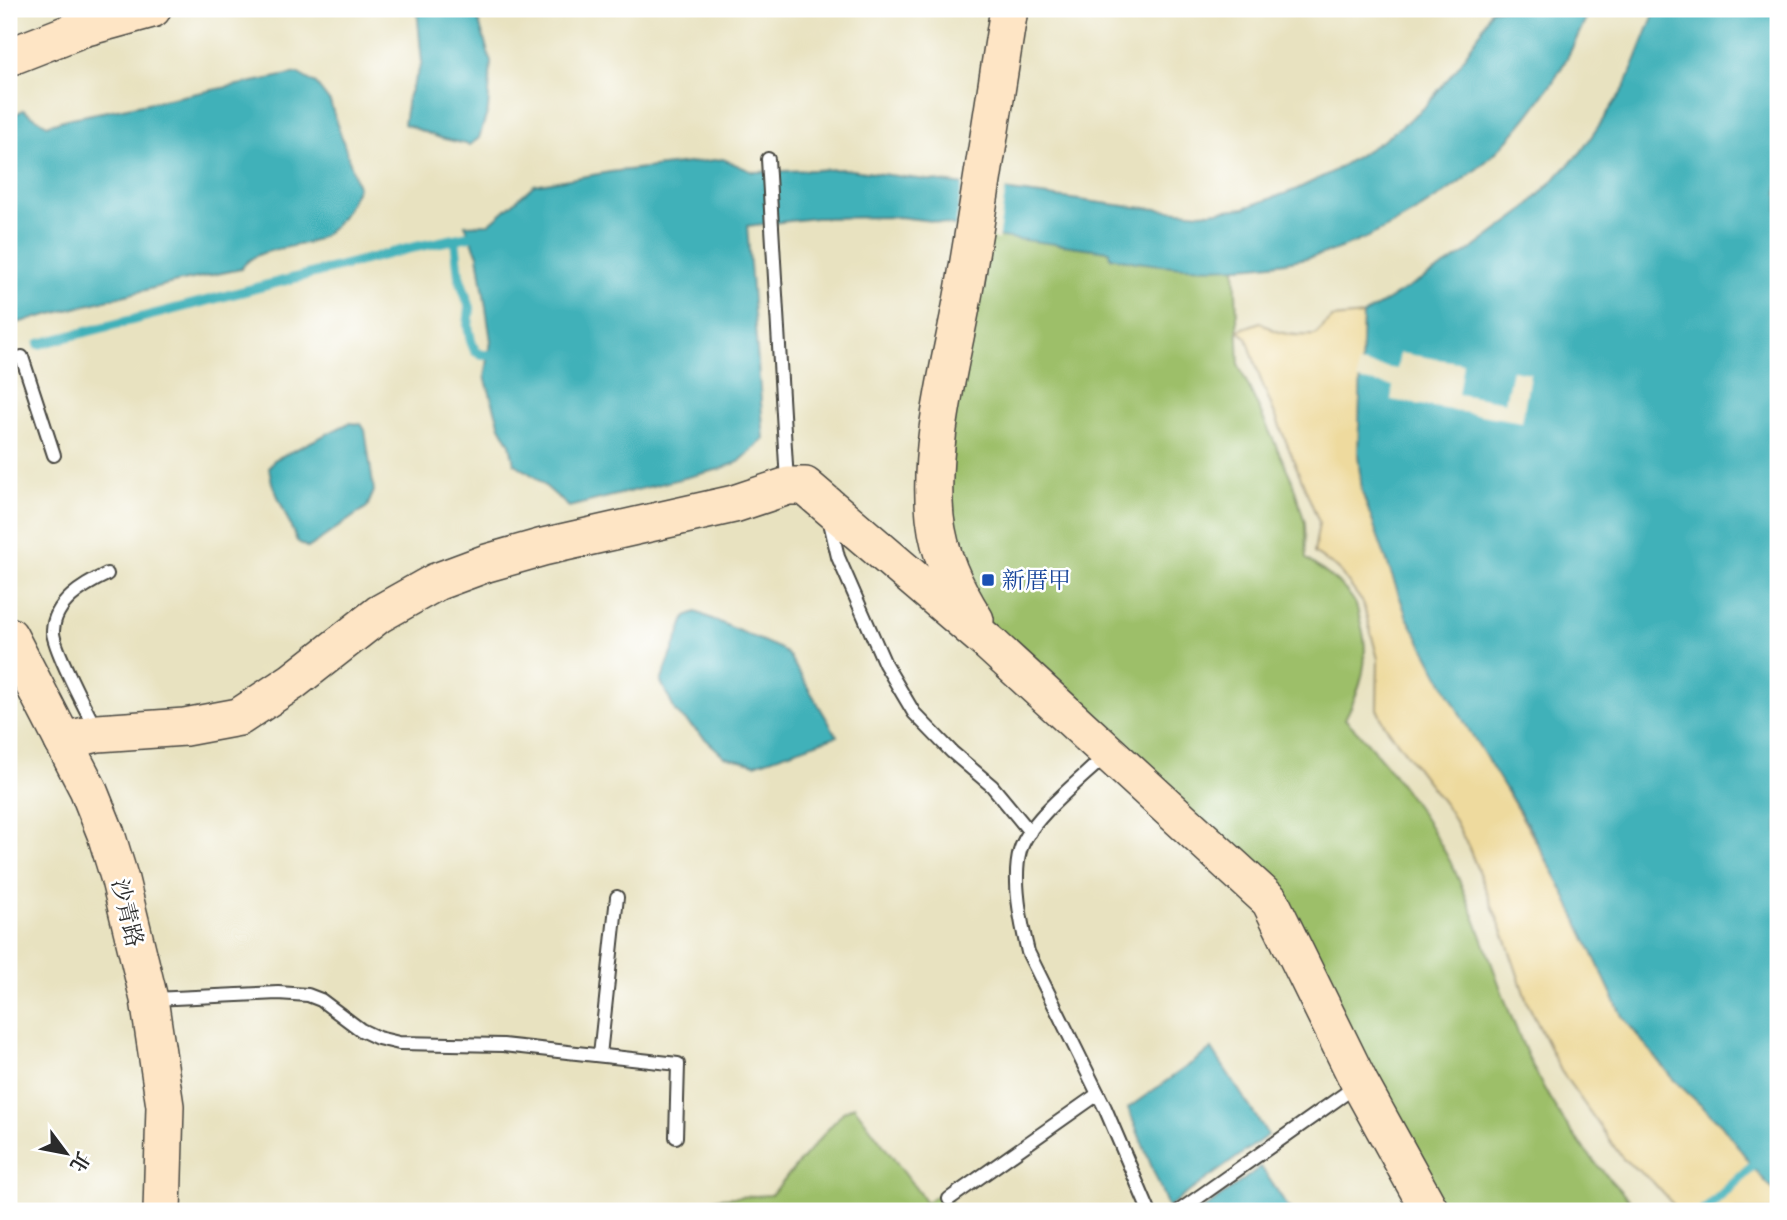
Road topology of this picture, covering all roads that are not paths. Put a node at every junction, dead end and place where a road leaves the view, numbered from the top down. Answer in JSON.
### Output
{"nodes":[{"id":1,"x":152,"y":9,"type":"edge"},
{"id":2,"x":1009,"y":9,"type":"edge"},
{"id":3,"x":9,"y":57,"type":"edge"},
{"id":4,"x":768,"y":159,"type":"dead end"},
{"id":5,"x":9,"y":360,"type":"edge"},
{"id":6,"x":54,"y":455,"type":"dead end"},
{"id":7,"x":788,"y":486,"type":"junction"},
{"id":8,"x":826,"y":503,"type":"junction"},
{"id":9,"x":107,"y":574,"type":"dead end"},
{"id":10,"x":9,"y":636,"type":"edge"},
{"id":11,"x":990,"y":644,"type":"junction"},
{"id":12,"x":80,"y":737,"type":"junction"},
{"id":13,"x":1109,"y":753,"type":"junction"},
{"id":14,"x":1030,"y":832,"type":"junction"},
{"id":15,"x":617,"y":897,"type":"dead end"},
{"id":16,"x":149,"y":999,"type":"junction"},
{"id":17,"x":600,"y":1055,"type":"junction"},
{"id":18,"x":1360,"y":1084,"type":"junction"},
{"id":19,"x":1098,"y":1094,"type":"junction"},
{"id":20,"x":676,"y":1137,"type":"dead end"},
{"id":21,"x":949,"y":1199,"type":"dead end"},
{"id":22,"x":162,"y":1211,"type":"edge"},
{"id":23,"x":1149,"y":1211,"type":"edge"},
{"id":24,"x":1179,"y":1211,"type":"edge"},
{"id":25,"x":1430,"y":1211,"type":"edge"}],
"edges":[{"from":1,"to":3,"type":"street"},
{"from":2,"to":11,"type":"street"},
{"from":4,"to":7,"type":"lane"},
{"from":5,"to":6,"type":"lane"},
{"from":7,"to":8,"type":"street"},
{"from":7,"to":12,"type":"street"},
{"from":8,"to":11,"type":"street"},
{"from":8,"to":14,"type":"lane"},
{"from":9,"to":12,"type":"lane"},
{"from":10,"to":12,"type":"street","name":"沙青路"},
{"from":11,"to":13,"type":"street"},
{"from":12,"to":16,"type":"street","name":"沙青路"},
{"from":13,"to":14,"type":"lane"},
{"from":13,"to":18,"type":"street"},
{"from":14,"to":19,"type":"lane"},
{"from":15,"to":17,"type":"lane"},
{"from":16,"to":17,"type":"lane"},
{"from":16,"to":22,"type":"street","name":"沙青路"},
{"from":17,"to":20,"type":"lane"},
{"from":18,"to":24,"type":"lane"},
{"from":18,"to":25,"type":"street"},
{"from":19,"to":21,"type":"lane"},
{"from":19,"to":23,"type":"lane"}]}
